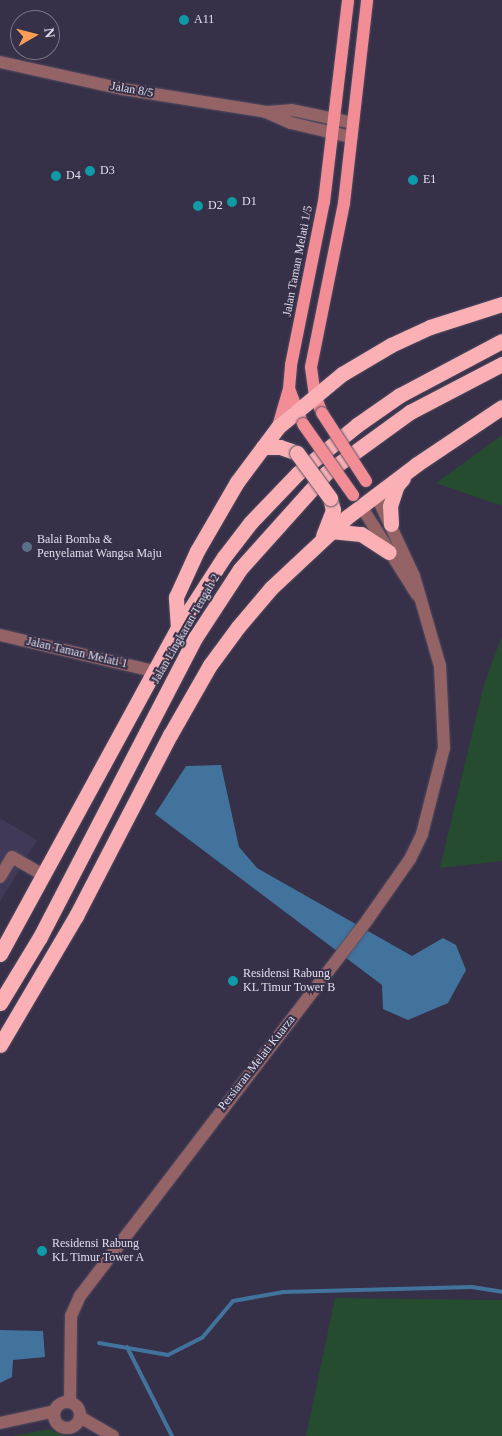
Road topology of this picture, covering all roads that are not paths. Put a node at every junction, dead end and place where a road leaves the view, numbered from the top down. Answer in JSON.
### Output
{"nodes":[{"id":1,"x":348,"y":0,"type":"edge"},
{"id":2,"x":367,"y":0,"type":"edge"},
{"id":3,"x":0,"y":62,"type":"edge"},
{"id":4,"x":266,"y":112,"type":"junction"},
{"id":5,"x":335,"y":119,"type":"junction"},
{"id":6,"x":353,"y":123,"type":"junction"},
{"id":7,"x":333,"y":134,"type":"junction"},
{"id":8,"x":351,"y":137,"type":"junction"},
{"id":9,"x":502,"y":304,"type":"edge"},
{"id":10,"x":502,"y":341,"type":"edge"},
{"id":11,"x":502,"y":364,"type":"edge"},
{"id":12,"x":289,"y":389,"type":"junction"},
{"id":13,"x":315,"y":396,"type":"junction"},
{"id":14,"x":502,"y":407,"type":"edge"},
{"id":15,"x":300,"y":418,"type":"junction"},
{"id":16,"x":278,"y":427,"type":"junction"},
{"id":17,"x":263,"y":447,"type":"junction"},
{"id":18,"x":416,"y":464,"type":"junction"},
{"id":19,"x":376,"y":495,"type":"junction"},
{"id":20,"x":357,"y":501,"type":"junction"},
{"id":21,"x":391,"y":524,"type":"junction"},
{"id":22,"x":326,"y":535,"type":"junction"},
{"id":23,"x":389,"y":552,"type":"junction"},
{"id":24,"x":421,"y":600,"type":"junction"},
{"id":25,"x":178,"y":628,"type":"junction"},
{"id":26,"x":0,"y":634,"type":"edge"},
{"id":27,"x":154,"y":671,"type":"junction"},
{"id":28,"x":0,"y":876,"type":"edge"},
{"id":29,"x":45,"y":876,"type":"junction"},
{"id":30,"x":0,"y":954,"type":"edge"},
{"id":31,"x":0,"y":1003,"type":"edge"},
{"id":32,"x":0,"y":1045,"type":"edge"},
{"id":33,"x":70,"y":1402,"type":"junction"},
{"id":34,"x":55,"y":1411,"type":"junction"},
{"id":35,"x":80,"y":1417,"type":"junction"},
{"id":36,"x":0,"y":1423,"type":"edge"},
{"id":37,"x":113,"y":1436,"type":"edge"}],
"edges":[{"from":1,"to":5,"type":"main road","name":"Jalan Taman Melati 1/5"},
{"from":2,"to":6,"type":"main road"},
{"from":3,"to":4,"type":"street","name":"Jalan 8/5"},
{"from":4,"to":5,"type":"street","name":"Jalan 8/5"},
{"from":4,"to":7,"type":"street","name":"Jalan 8/5"},
{"from":5,"to":6,"type":"street","name":"Jalan 8/5"},
{"from":5,"to":7,"type":"main road","name":"Jalan Taman Melati 1/5"},
{"from":6,"to":8,"type":"main road"},
{"from":7,"to":8,"type":"street","name":"Jalan 8/5"},
{"from":7,"to":12,"type":"main road","name":"Jalan Taman Melati 1/5"},
{"from":8,"to":13,"type":"main road"},
{"from":9,"to":13,"type":"highway"},
{"from":10,"to":25,"type":"highway","name":"Jalan Lingkaran Tengah 2"},
{"from":11,"to":31,"type":"highway","name":"Jalan Lingkaran Tengah 2"},
{"from":12,"to":15,"type":"main road","name":"Jalan Taman Melati 1/5"},
{"from":12,"to":16,"type":"main road"},
{"from":13,"to":15,"type":"highway"},
{"from":13,"to":19,"type":"main road","bridge":true},
{"from":14,"to":18,"type":"highway"},
{"from":15,"to":16,"type":"highway"},
{"from":15,"to":20,"type":"main road","name":"Jalan Taman Melati 1/5","bridge":true},
{"from":16,"to":17,"type":"highway"},
{"from":17,"to":22,"type":"highway","bridge":true},
{"from":17,"to":25,"type":"highway"},
{"from":18,"to":19,"type":"highway"},
{"from":18,"to":21,"type":"highway"},
{"from":19,"to":20,"type":"highway"},
{"from":19,"to":21,"type":"street","name":"Persiaran Melati Kuarza"},
{"from":20,"to":22,"type":"highway"},
{"from":20,"to":23,"type":"street","name":"Persiaran Melati Kuarza"},
{"from":21,"to":24,"type":"street","name":"Persiaran Melati Kuarza"},
{"from":22,"to":23,"type":"highway"},
{"from":22,"to":32,"type":"highway"},
{"from":23,"to":24,"type":"street","name":"Persiaran Melati Kuarza"},
{"from":24,"to":33,"type":"street","name":"Persiaran Melati Kuarza"},
{"from":25,"to":27,"type":"highway","name":"Jalan Lingkaran Tengah 2"},
{"from":26,"to":27,"type":"street","name":"Jalan Taman Melati 1"},
{"from":27,"to":29,"type":"highway","name":"Jalan Lingkaran Tengah 2"},
{"from":28,"to":29,"type":"street"},
{"from":29,"to":30,"type":"highway","name":"Jalan Lingkaran Tengah 2"},
{"from":33,"to":34,"type":"street"},
{"from":33,"to":35,"type":"street"},
{"from":34,"to":35,"type":"street"},
{"from":34,"to":36,"type":"street"},
{"from":35,"to":37,"type":"street"}]}
